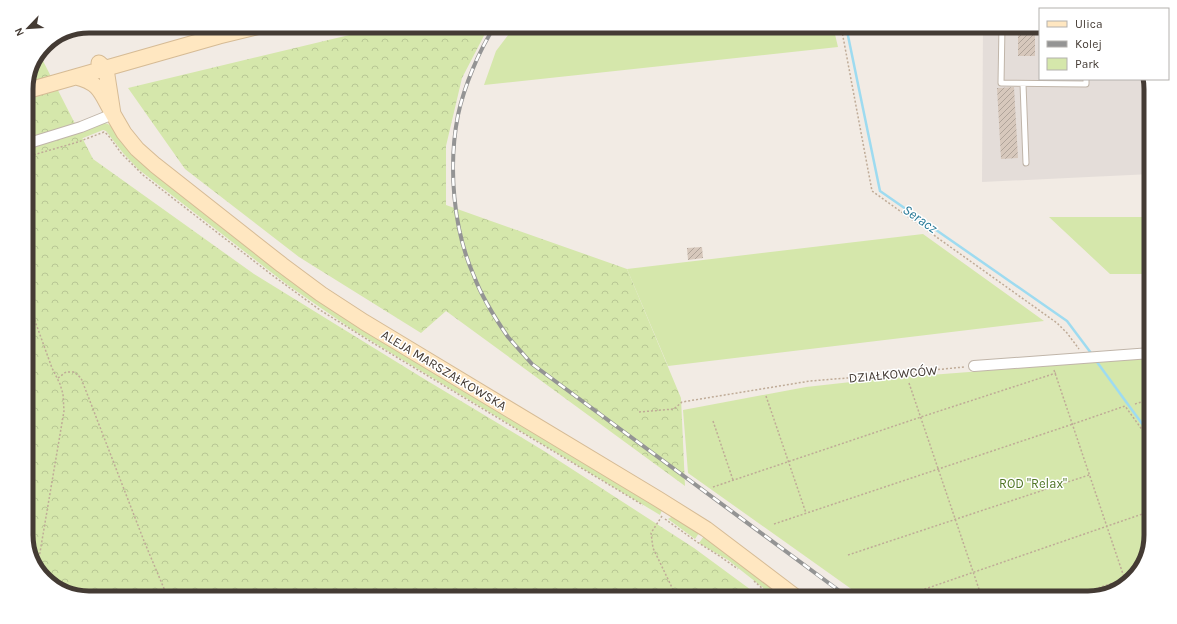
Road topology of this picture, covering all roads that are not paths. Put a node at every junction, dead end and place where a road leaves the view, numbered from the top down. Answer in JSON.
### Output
{"nodes":[{"id":1,"x":198,"y":33,"type":"edge"},
{"id":2,"x":231,"y":33,"type":"edge"},
{"id":3,"x":1002,"y":33,"type":"edge"},
{"id":4,"x":99,"y":67,"type":"junction"},
{"id":5,"x":76,"y":77,"type":"junction"},
{"id":6,"x":1086,"y":80,"type":"edge"},
{"id":7,"x":34,"y":81,"type":"edge"},
{"id":8,"x":1023,"y":84,"type":"junction"},
{"id":9,"x":33,"y":89,"type":"edge"},
{"id":10,"x":100,"y":90,"type":"junction"},
{"id":11,"x":113,"y":114,"type":"junction"},
{"id":12,"x":33,"y":142,"type":"edge"},
{"id":13,"x":1026,"y":163,"type":"dead end"},
{"id":14,"x":1144,"y":354,"type":"edge"},
{"id":15,"x":974,"y":366,"type":"road end"},
{"id":16,"x":789,"y":591,"type":"edge"}],
"edges":[{"from":1,"to":4,"type":"main road"},
{"from":2,"to":4,"type":"main road"},
{"from":3,"to":8,"type":"lane"},
{"from":4,"to":5,"type":"main road"},
{"from":4,"to":7,"type":"main road"},
{"from":4,"to":10,"type":"main road","name":"ALEJA MARSZAŁKOWSKA"},
{"from":4,"to":11,"type":"main road","name":"ALEJA MARSZAŁKOWSKA"},
{"from":5,"to":9,"type":"main road"},
{"from":5,"to":10,"type":"main road","name":"ALEJA MARSZAŁKOWSKA"},
{"from":6,"to":8,"type":"lane"},
{"from":8,"to":13,"type":"lane"},
{"from":10,"to":11,"type":"main road","name":"ALEJA MARSZAŁKOWSKA"},
{"from":11,"to":12,"type":"street"},
{"from":11,"to":16,"type":"main road","name":"ALEJA MARSZAŁKOWSKA"},
{"from":14,"to":15,"type":"street"}]}
